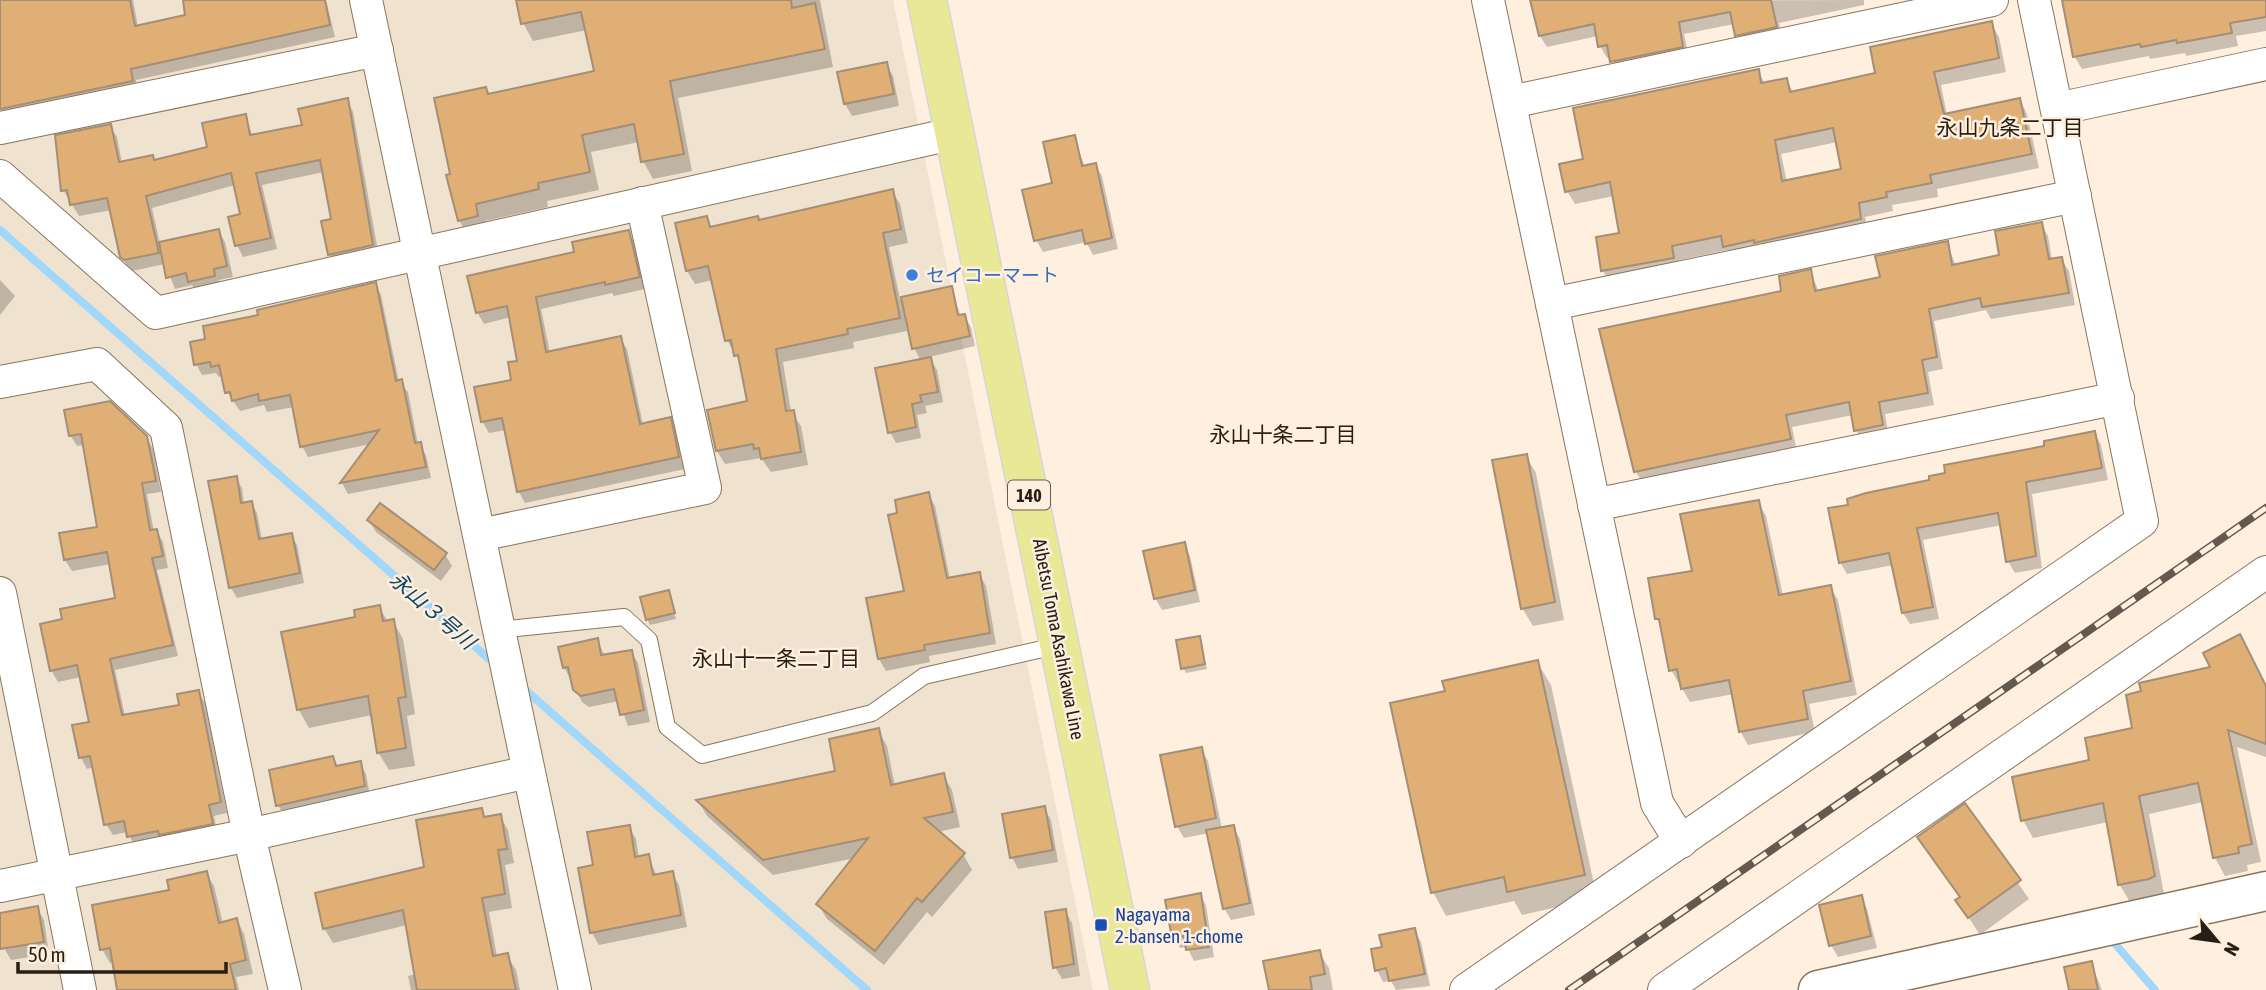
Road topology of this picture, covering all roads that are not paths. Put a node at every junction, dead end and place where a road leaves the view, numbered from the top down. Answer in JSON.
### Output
{"nodes":[{"id":1,"x":366,"y":0,"type":"edge"},
{"id":2,"x":927,"y":0,"type":"edge"},
{"id":3,"x":1488,"y":0,"type":"edge"},
{"id":4,"x":1992,"y":0,"type":"edge"},
{"id":5,"x":2034,"y":0,"type":"edge"},
{"id":6,"x":377,"y":50,"type":"junction"},
{"id":7,"x":2266,"y":64,"type":"edge"},
{"id":8,"x":1510,"y":102,"type":"junction"},
{"id":9,"x":2057,"y":109,"type":"junction"},
{"id":10,"x":0,"y":128,"type":"edge"},
{"id":11,"x":956,"y":133,"type":"junction"},
{"id":12,"x":0,"y":176,"type":"edge"},
{"id":13,"x":2076,"y":196,"type":"junction"},
{"id":14,"x":642,"y":203,"type":"junction"},
{"id":15,"x":420,"y":254,"type":"junction"},
{"id":16,"x":1552,"y":304,"type":"junction"},
{"id":17,"x":0,"y":382,"type":"edge"},
{"id":18,"x":2118,"y":398,"type":"junction"},
{"id":19,"x":1594,"y":505,"type":"junction"},
{"id":20,"x":480,"y":535,"type":"junction"},
{"id":21,"x":2266,"y":572,"type":"edge"},
{"id":22,"x":0,"y":593,"type":"edge"},
{"id":23,"x":501,"y":637,"type":"junction"},
{"id":24,"x":1060,"y":645,"type":"junction"},
{"id":25,"x":528,"y":772,"type":"junction"},
{"id":26,"x":249,"y":835,"type":"junction"},
{"id":27,"x":1681,"y":842,"type":"junction"},
{"id":28,"x":56,"y":875,"type":"junction"},
{"id":29,"x":0,"y":886,"type":"edge"},
{"id":30,"x":2266,"y":891,"type":"edge"},
{"id":31,"x":1841,"y":987,"type":"edge"},
{"id":32,"x":80,"y":990,"type":"edge"},
{"id":33,"x":285,"y":990,"type":"edge"},
{"id":34,"x":575,"y":990,"type":"edge"},
{"id":35,"x":1130,"y":990,"type":"edge"},
{"id":36,"x":1466,"y":990,"type":"edge"},
{"id":37,"x":1664,"y":990,"type":"edge"}],
"edges":[{"from":1,"to":6,"type":"street"},
{"from":2,"to":11,"type":"main road","name":"Aibetsu Toma Asahikawa Line","number":"140"},
{"from":3,"to":8,"type":"street"},
{"from":4,"to":8,"type":"street"},
{"from":5,"to":9,"type":"street"},
{"from":6,"to":10,"type":"street"},
{"from":6,"to":15,"type":"street"},
{"from":7,"to":9,"type":"street"},
{"from":8,"to":16,"type":"street"},
{"from":9,"to":13,"type":"street"},
{"from":11,"to":14,"type":"street"},
{"from":11,"to":24,"type":"main road","name":"Aibetsu Toma Asahikawa Line","number":"140"},
{"from":12,"to":15,"type":"street"},
{"from":13,"to":16,"type":"street"},
{"from":13,"to":18,"type":"street"},
{"from":14,"to":15,"type":"street"},
{"from":14,"to":20,"type":"street"},
{"from":15,"to":20,"type":"street"},
{"from":16,"to":19,"type":"street"},
{"from":17,"to":26,"type":"street"},
{"from":18,"to":19,"type":"street"},
{"from":18,"to":27,"type":"street"},
{"from":19,"to":27,"type":"street"},
{"from":20,"to":23,"type":"street"},
{"from":21,"to":37,"type":"street"},
{"from":22,"to":28,"type":"street"},
{"from":23,"to":24,"type":"lane"},
{"from":23,"to":25,"type":"street"},
{"from":24,"to":35,"type":"main road","name":"Aibetsu Toma Asahikawa Line","number":"140"},
{"from":25,"to":26,"type":"street"},
{"from":25,"to":34,"type":"street"},
{"from":26,"to":28,"type":"street"},
{"from":26,"to":33,"type":"street"},
{"from":27,"to":36,"type":"street"},
{"from":28,"to":29,"type":"street"},
{"from":28,"to":32,"type":"street"},
{"from":30,"to":31,"type":"street"}]}
